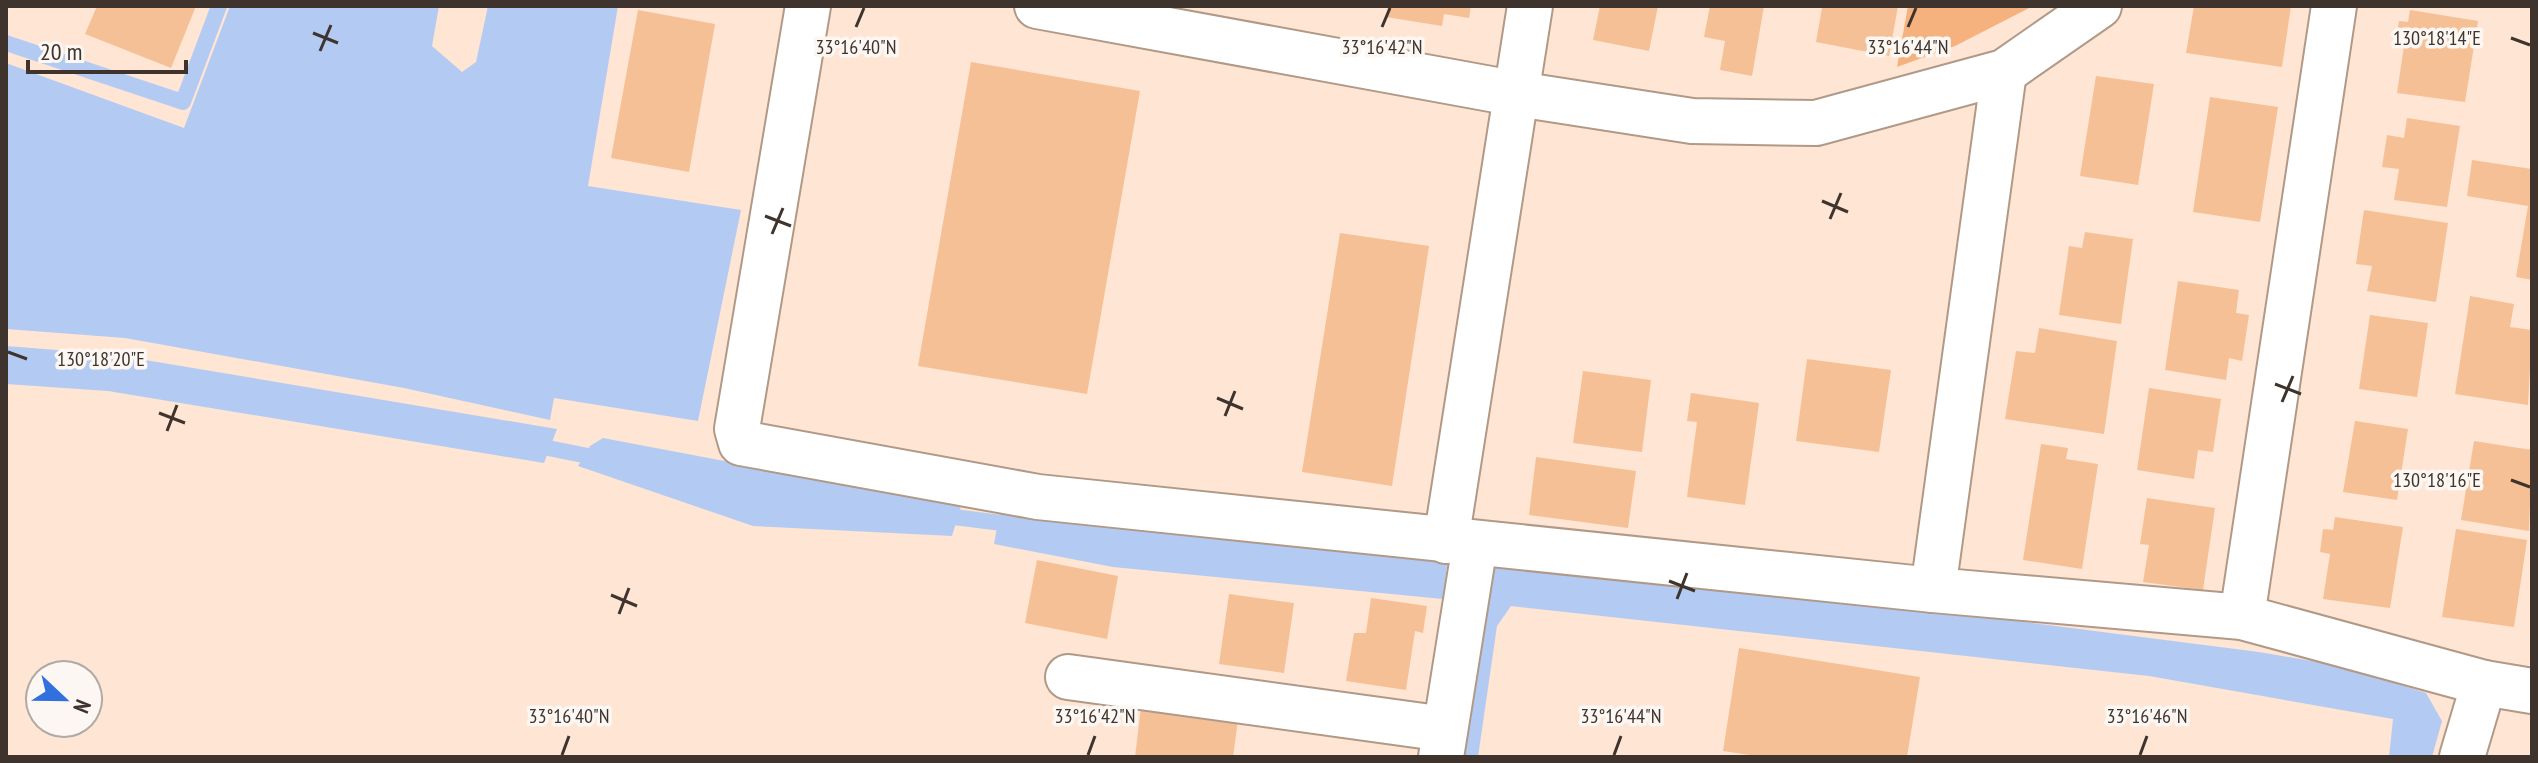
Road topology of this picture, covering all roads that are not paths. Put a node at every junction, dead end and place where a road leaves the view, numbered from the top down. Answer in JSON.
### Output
{"nodes":[{"id":1,"x":808,"y":6,"type":"edge"},
{"id":2,"x":1037,"y":6,"type":"edge"},
{"id":3,"x":1530,"y":6,"type":"edge"},
{"id":4,"x":2099,"y":6,"type":"edge"},
{"id":5,"x":2334,"y":6,"type":"edge"},
{"id":6,"x":2004,"y":72,"type":"junction"},
{"id":7,"x":1518,"y":94,"type":"junction"},
{"id":8,"x":1460,"y":542,"type":"junction"},
{"id":9,"x":1933,"y":590,"type":"junction"},
{"id":10,"x":2242,"y":617,"type":"junction"},
{"id":11,"x":1068,"y":677,"type":"dead end"},
{"id":12,"x":2484,"y":683,"type":"junction"},
{"id":13,"x":2532,"y":691,"type":"edge"},
{"id":14,"x":1443,"y":743,"type":"edge"},
{"id":15,"x":2462,"y":757,"type":"edge"}],
"edges":[{"from":1,"to":8,"type":"street"},
{"from":2,"to":7,"type":"street"},
{"from":3,"to":7,"type":"street"},
{"from":4,"to":6,"type":"street"},
{"from":5,"to":10,"type":"street"},
{"from":6,"to":7,"type":"street"},
{"from":6,"to":9,"type":"street"},
{"from":7,"to":8,"type":"street"},
{"from":8,"to":9,"type":"street"},
{"from":8,"to":14,"type":"street"},
{"from":9,"to":10,"type":"street"},
{"from":10,"to":12,"type":"street"},
{"from":11,"to":14,"type":"street"},
{"from":12,"to":13,"type":"street"},
{"from":12,"to":15,"type":"street"}]}
